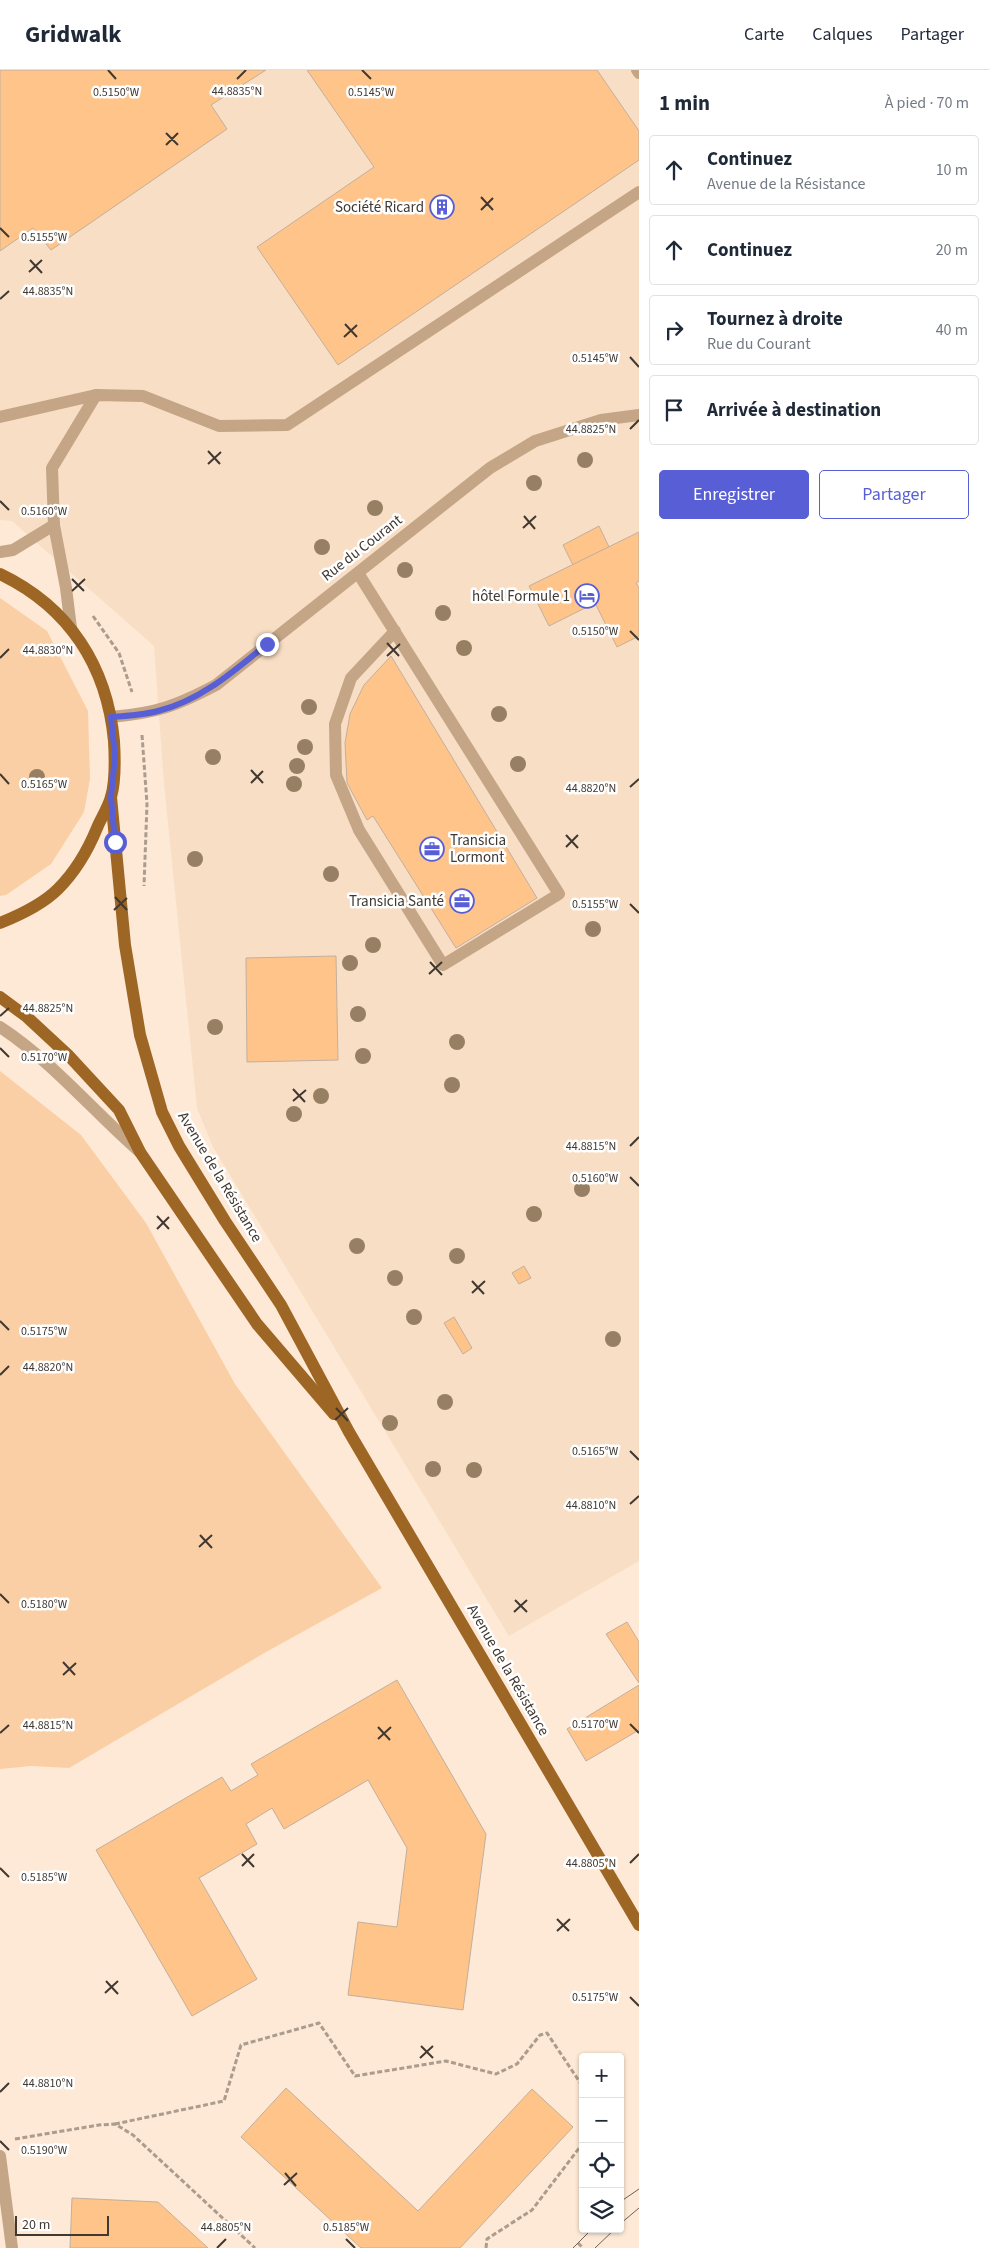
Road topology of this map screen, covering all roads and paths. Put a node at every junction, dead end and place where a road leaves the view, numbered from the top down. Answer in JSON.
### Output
{"nodes":[{"id":1,"x":637,"y":70,"type":"edge"},
{"id":2,"x":639,"y":73,"type":"edge"},
{"id":3,"x":639,"y":192,"type":"edge"},
{"id":4,"x":96,"y":395,"type":"junction"},
{"id":5,"x":639,"y":415,"type":"edge"},
{"id":6,"x":0,"y":417,"type":"edge"},
{"id":7,"x":54,"y":525,"type":"junction"},
{"id":8,"x":0,"y":552,"type":"edge"},
{"id":9,"x":358,"y":573,"type":"junction"},
{"id":10,"x":0,"y":574,"type":"edge"},
{"id":11,"x":71,"y":628,"type":"junction"},
{"id":12,"x":395,"y":631,"type":"junction"},
{"id":13,"x":111,"y":717,"type":"junction"},
{"id":14,"x":111,"y":797,"type":"junction"},
{"id":15,"x":0,"y":923,"type":"edge"},
{"id":16,"x":0,"y":997,"type":"edge"},
{"id":17,"x":0,"y":1027,"type":"edge"},
{"id":18,"x":140,"y":1152,"type":"junction"},
{"id":19,"x":350,"y":1432,"type":"junction"},
{"id":20,"x":639,"y":1925,"type":"edge"},
{"id":21,"x":579,"y":2081,"type":"edge"},
{"id":22,"x":115,"y":2124,"type":"junction"},
{"id":23,"x":9,"y":2140,"type":"dead end"},
{"id":24,"x":579,"y":2148,"type":"edge"},
{"id":25,"x":0,"y":2156,"type":"edge"},
{"id":26,"x":578,"y":2243,"type":"dead end"},
{"id":27,"x":12,"y":2248,"type":"edge"},
{"id":28,"x":255,"y":2248,"type":"edge"},
{"id":29,"x":486,"y":2248,"type":"edge"},
{"id":30,"x":583,"y":2248,"type":"edge"}],
"edges":[{"from":1,"to":2,"type":"street"},
{"from":3,"to":4,"type":"street"},
{"from":4,"to":6,"type":"street"},
{"from":4,"to":7,"type":"street"},
{"from":5,"to":9,"type":"street","name":"Rue du Courant"},
{"from":7,"to":8,"type":"street"},
{"from":7,"to":11,"type":"street"},
{"from":9,"to":12,"type":"street"},
{"from":9,"to":13,"type":"street","name":"Rue du Courant"},
{"from":10,"to":11,"type":"main road"},
{"from":11,"to":13,"type":"main road"},
{"from":12,"to":12,"type":"street"},
{"from":13,"to":14,"type":"main road"},
{"from":14,"to":15,"type":"main road"},
{"from":14,"to":19,"type":"main road","name":"Avenue de la Résistance"},
{"from":16,"to":18,"type":"main road","name":"Avenue de la Résistance"},
{"from":17,"to":18,"type":"street","name":"Avenue de la Résistance"},
{"from":18,"to":19,"type":"main road","name":"Avenue de la Résistance"},
{"from":19,"to":20,"type":"main road","name":"Avenue de la Résistance"},
{"from":21,"to":22,"type":"path"},
{"from":22,"to":23,"type":"path"},
{"from":22,"to":28,"type":"path"},
{"from":24,"to":29,"type":"path"},
{"from":25,"to":27,"type":"street"},
{"from":26,"to":30,"type":"path"}]}
